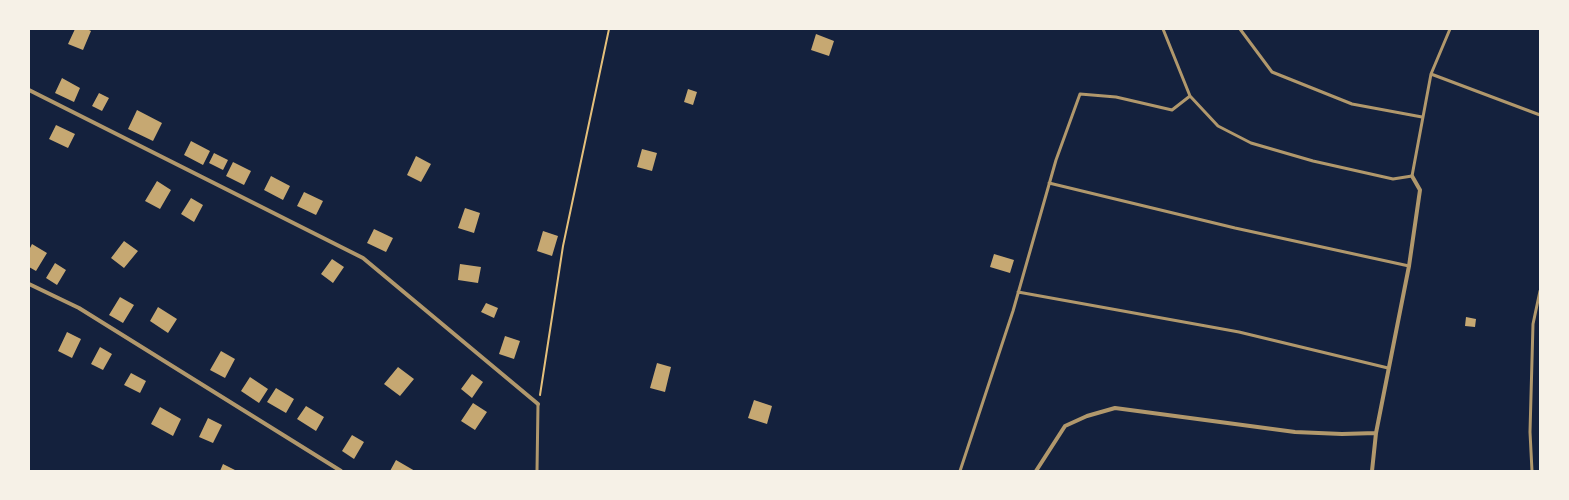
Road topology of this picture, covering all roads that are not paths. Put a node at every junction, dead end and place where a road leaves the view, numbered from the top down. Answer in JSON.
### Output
{"nodes":[{"id":1,"x":1163,"y":29,"type":"edge"},
{"id":2,"x":1240,"y":29,"type":"edge"},
{"id":3,"x":1450,"y":29,"type":"edge"},
{"id":4,"x":1431,"y":74,"type":"junction"},
{"id":5,"x":29,"y":90,"type":"edge"},
{"id":6,"x":1190,"y":96,"type":"junction"},
{"id":7,"x":1540,"y":115,"type":"edge"},
{"id":8,"x":1422,"y":118,"type":"junction"},
{"id":9,"x":1412,"y":176,"type":"junction"},
{"id":10,"x":1049,"y":183,"type":"junction"},
{"id":11,"x":1409,"y":266,"type":"junction"},
{"id":12,"x":29,"y":284,"type":"edge"},
{"id":13,"x":1540,"y":291,"type":"edge"},
{"id":14,"x":1018,"y":292,"type":"junction"},
{"id":15,"x":1388,"y":368,"type":"junction"},
{"id":16,"x":538,"y":404,"type":"joint"},
{"id":17,"x":1376,"y":432,"type":"junction"},
{"id":18,"x":341,"y":471,"type":"edge"},
{"id":19,"x":537,"y":471,"type":"edge"},
{"id":20,"x":960,"y":471,"type":"edge"},
{"id":21,"x":1036,"y":471,"type":"edge"},
{"id":22,"x":1372,"y":471,"type":"edge"},
{"id":23,"x":1532,"y":471,"type":"edge"}],
"edges":[{"from":1,"to":6,"type":"lane"},
{"from":2,"to":8,"type":"lane"},
{"from":3,"to":4,"type":"lane"},
{"from":4,"to":7,"type":"lane"},
{"from":4,"to":8,"type":"lane"},
{"from":5,"to":16,"type":"street"},
{"from":6,"to":9,"type":"lane"},
{"from":6,"to":10,"type":"lane"},
{"from":8,"to":9,"type":"lane"},
{"from":9,"to":11,"type":"street"},
{"from":10,"to":11,"type":"lane"},
{"from":10,"to":14,"type":"lane"},
{"from":11,"to":15,"type":"street"},
{"from":12,"to":18,"type":"street"},
{"from":13,"to":23,"type":"lane"},
{"from":14,"to":15,"type":"lane"},
{"from":14,"to":20,"type":"lane"},
{"from":15,"to":17,"type":"street"},
{"from":16,"to":19,"type":"lane"},
{"from":17,"to":21,"type":"street"},
{"from":17,"to":22,"type":"street"}]}
